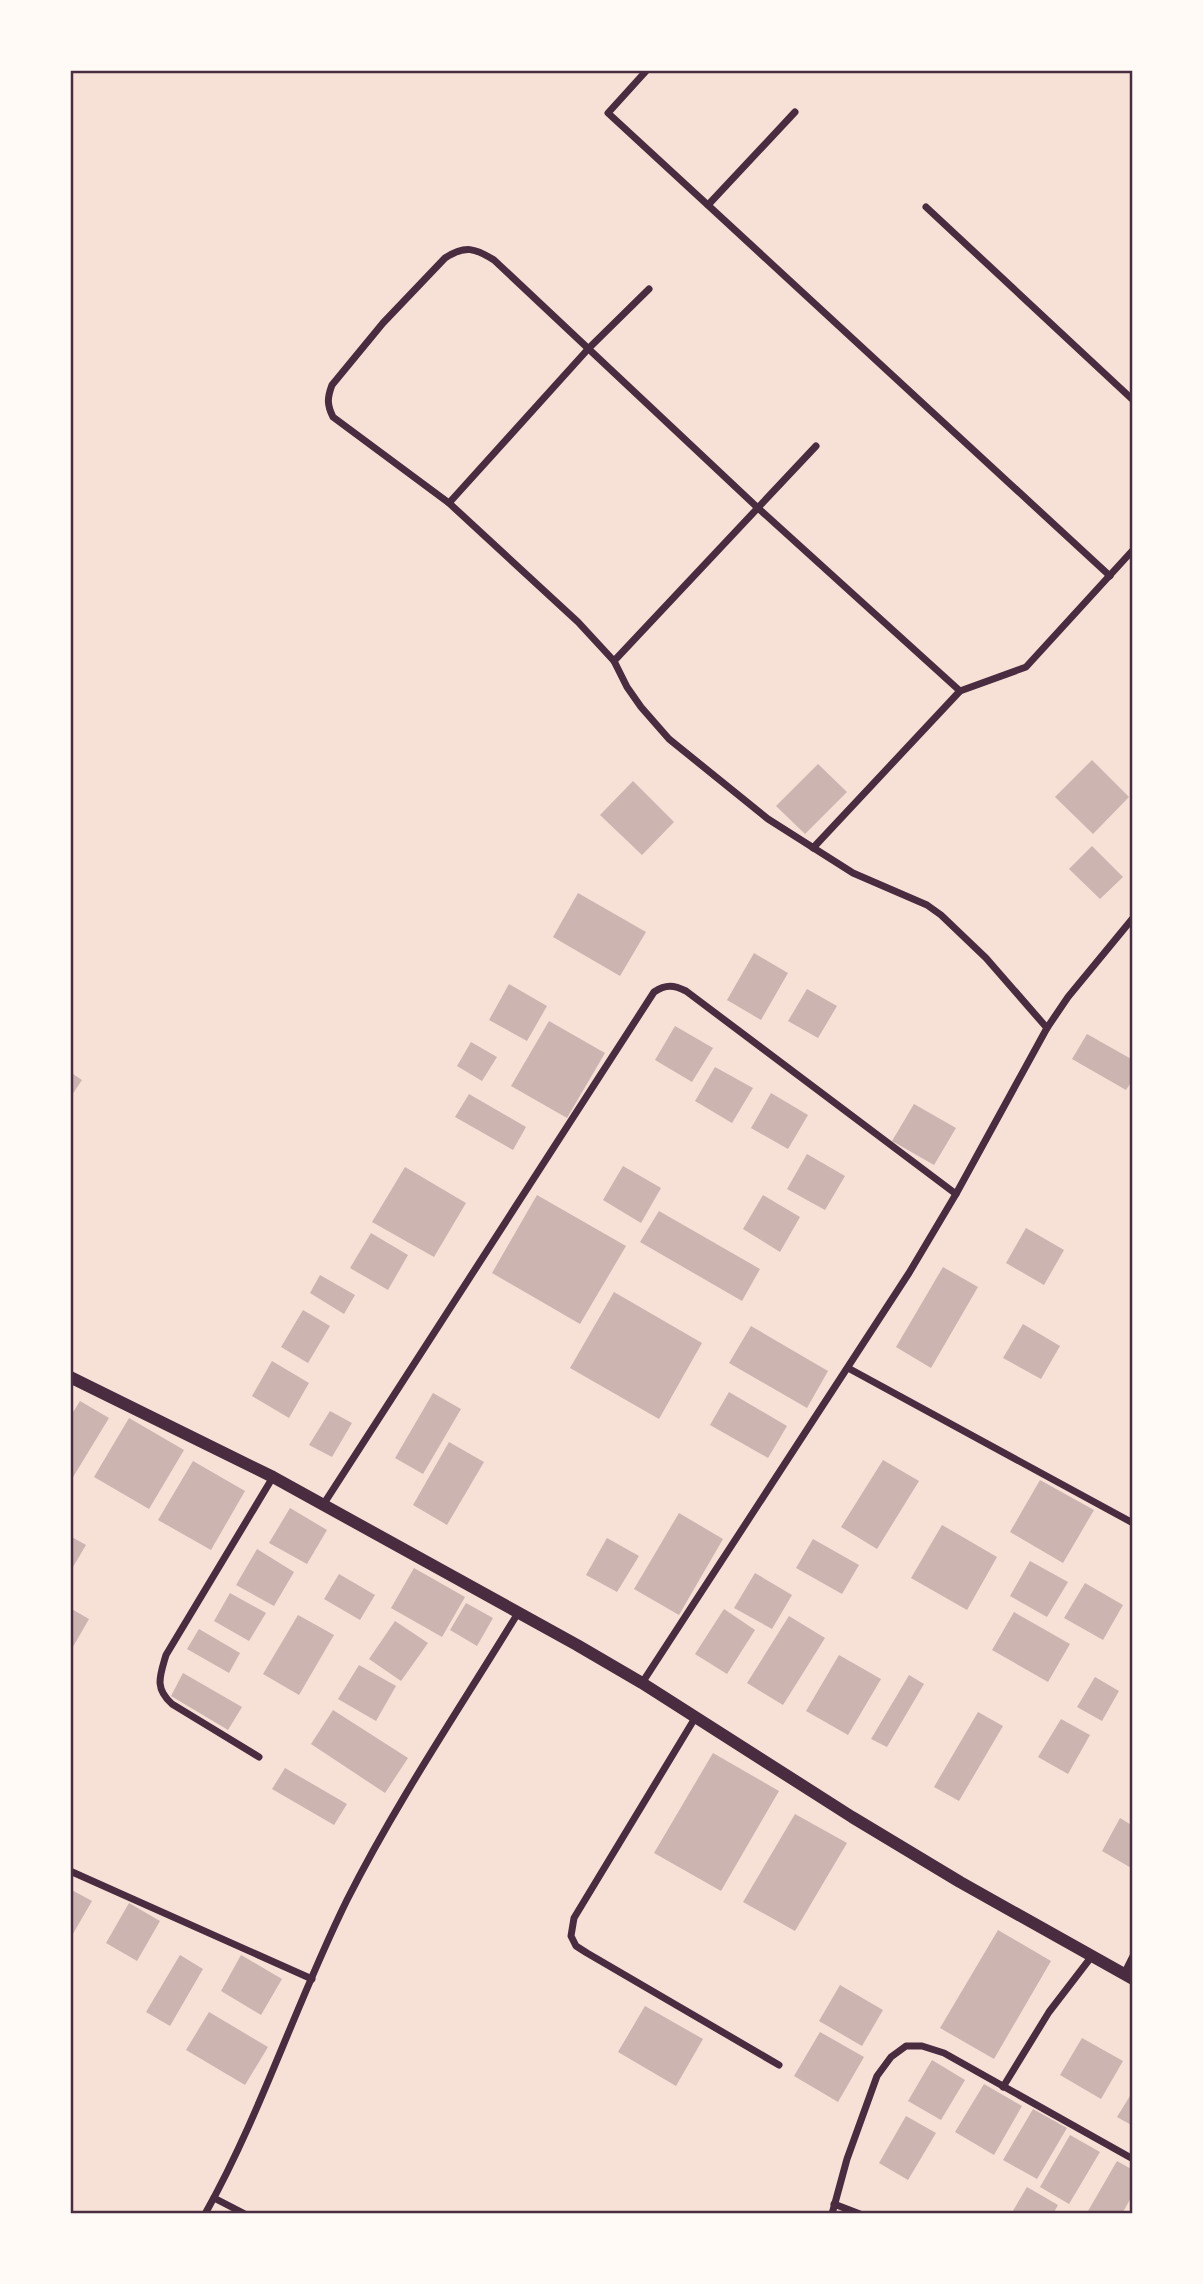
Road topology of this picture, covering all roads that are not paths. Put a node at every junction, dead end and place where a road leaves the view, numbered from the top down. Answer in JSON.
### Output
{"nodes":[{"id":1,"x":648,"y":70,"type":"edge"},
{"id":2,"x":795,"y":112,"type":"dead end"},
{"id":3,"x":708,"y":205,"type":"junction"},
{"id":4,"x":926,"y":207,"type":"dead end"},
{"id":5,"x":649,"y":289,"type":"dead end"},
{"id":6,"x":589,"y":348,"type":"junction"},
{"id":7,"x":1133,"y":400,"type":"edge"},
{"id":8,"x":816,"y":446,"type":"dead end"},
{"id":9,"x":449,"y":503,"type":"junction"},
{"id":10,"x":758,"y":508,"type":"junction"},
{"id":11,"x":1133,"y":550,"type":"edge"},
{"id":12,"x":1110,"y":576,"type":"junction"},
{"id":13,"x":614,"y":661,"type":"junction"},
{"id":14,"x":960,"y":691,"type":"junction"},
{"id":15,"x":813,"y":848,"type":"junction"},
{"id":16,"x":1133,"y":918,"type":"edge"},
{"id":17,"x":1047,"y":1028,"type":"junction"},
{"id":18,"x":957,"y":1195,"type":"junction"},
{"id":19,"x":848,"y":1368,"type":"junction"},
{"id":20,"x":71,"y":1381,"type":"edge"},
{"id":21,"x":274,"y":1477,"type":"junction"},
{"id":22,"x":323,"y":1505,"type":"junction"},
{"id":23,"x":1133,"y":1523,"type":"edge"},
{"id":24,"x":518,"y":1614,"type":"junction"},
{"id":25,"x":642,"y":1683,"type":"junction"},
{"id":26,"x":695,"y":1718,"type":"junction"},
{"id":27,"x":259,"y":1757,"type":"dead end"},
{"id":28,"x":70,"y":1871,"type":"edge"},
{"id":29,"x":1092,"y":1956,"type":"junction"},
{"id":30,"x":1133,"y":1956,"type":"edge"},
{"id":31,"x":1128,"y":1977,"type":"edge"},
{"id":32,"x":312,"y":1979,"type":"junction"},
{"id":33,"x":779,"y":2065,"type":"dead end"},
{"id":34,"x":1003,"y":2087,"type":"junction"},
{"id":35,"x":1133,"y":2159,"type":"edge"},
{"id":36,"x":214,"y":2198,"type":"junction"},
{"id":37,"x":834,"y":2204,"type":"junction"},
{"id":38,"x":205,"y":2214,"type":"edge"},
{"id":39,"x":245,"y":2214,"type":"edge"},
{"id":40,"x":832,"y":2214,"type":"edge"},
{"id":41,"x":860,"y":2214,"type":"edge"}],
"edges":[{"from":1,"to":3,"type":"street"},
{"from":2,"to":3,"type":"street"},
{"from":3,"to":12,"type":"street"},
{"from":4,"to":7,"type":"street"},
{"from":5,"to":6,"type":"street"},
{"from":6,"to":9,"type":"street"},
{"from":6,"to":9,"type":"street"},
{"from":6,"to":10,"type":"street"},
{"from":8,"to":10,"type":"street"},
{"from":9,"to":13,"type":"street"},
{"from":10,"to":13,"type":"street"},
{"from":10,"to":14,"type":"street"},
{"from":11,"to":12,"type":"street"},
{"from":12,"to":14,"type":"street"},
{"from":13,"to":15,"type":"street"},
{"from":14,"to":15,"type":"street"},
{"from":15,"to":17,"type":"street"},
{"from":16,"to":17,"type":"street"},
{"from":17,"to":18,"type":"street"},
{"from":18,"to":19,"type":"street"},
{"from":18,"to":22,"type":"street"},
{"from":19,"to":23,"type":"street"},
{"from":19,"to":25,"type":"street"},
{"from":20,"to":21,"type":"street"},
{"from":21,"to":22,"type":"street"},
{"from":21,"to":27,"type":"street"},
{"from":22,"to":24,"type":"street"},
{"from":24,"to":25,"type":"street"},
{"from":24,"to":32,"type":"street"},
{"from":25,"to":26,"type":"street"},
{"from":26,"to":29,"type":"street"},
{"from":26,"to":33,"type":"street"},
{"from":28,"to":32,"type":"street"},
{"from":29,"to":31,"type":"street"},
{"from":29,"to":34,"type":"street"},
{"from":30,"to":31,"type":"street"},
{"from":32,"to":36,"type":"street"},
{"from":34,"to":35,"type":"street"},
{"from":34,"to":37,"type":"street"},
{"from":36,"to":38,"type":"street"},
{"from":36,"to":39,"type":"street"},
{"from":37,"to":40,"type":"street"},
{"from":37,"to":41,"type":"street"}]}
